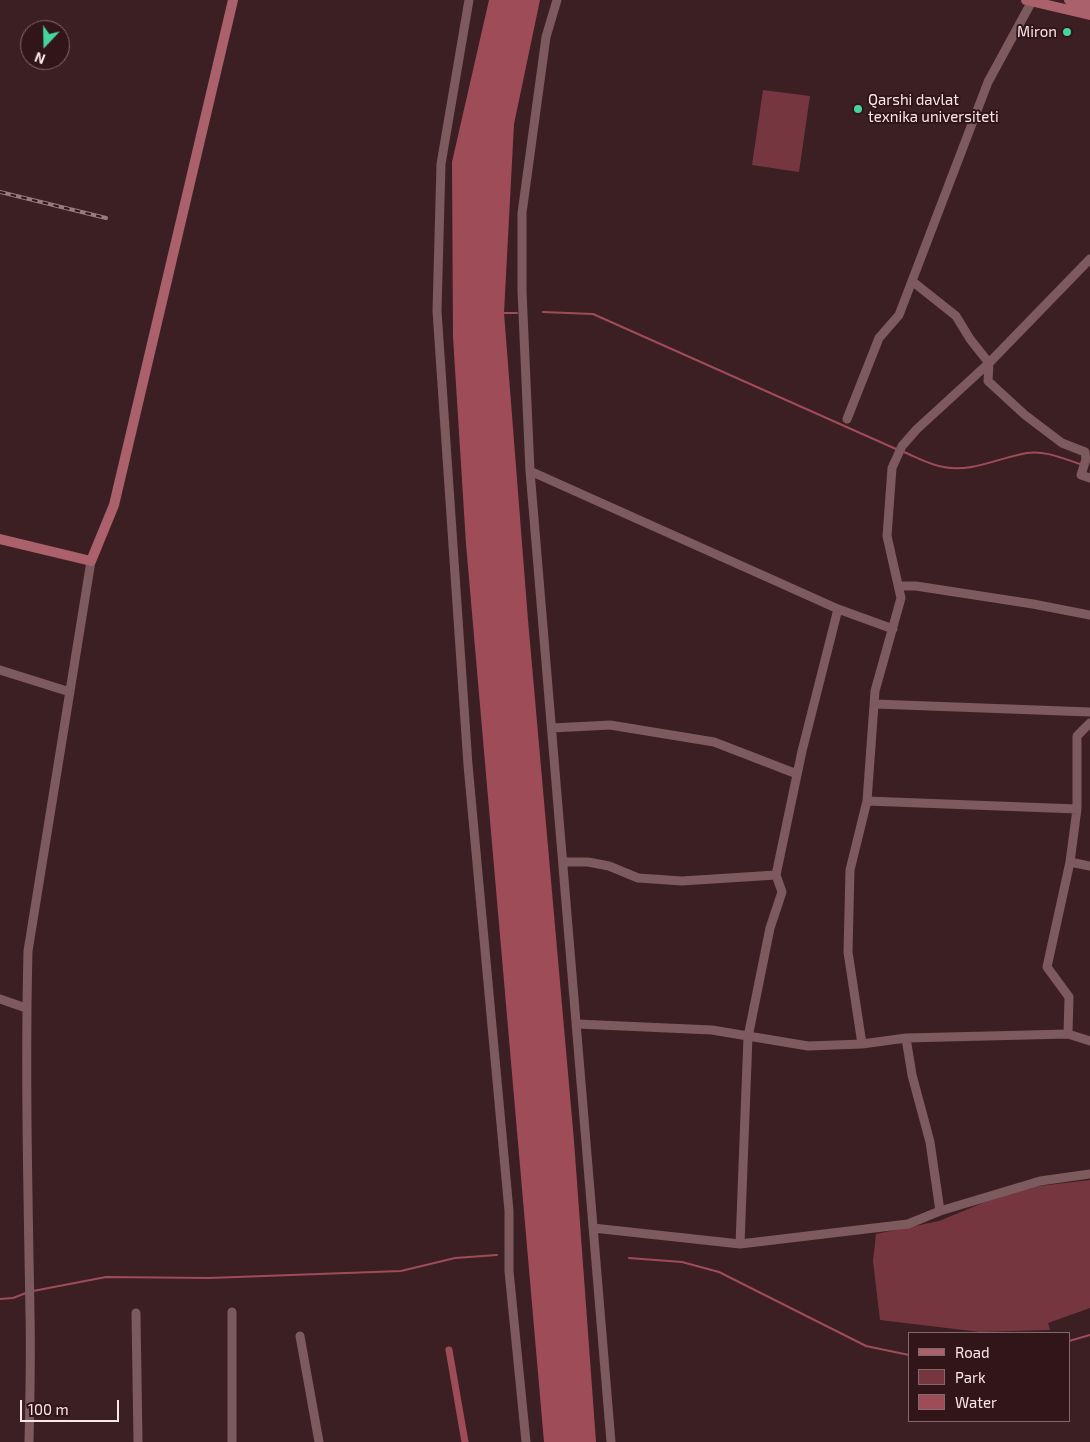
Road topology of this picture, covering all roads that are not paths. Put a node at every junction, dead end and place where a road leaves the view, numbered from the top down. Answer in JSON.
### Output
{"nodes":[{"id":1,"x":233,"y":0,"type":"edge"},
{"id":2,"x":469,"y":0,"type":"edge"},
{"id":3,"x":557,"y":0,"type":"edge"},
{"id":4,"x":1069,"y":0,"type":"edge"},
{"id":5,"x":1029,"y":1,"type":"edge"},
{"id":6,"x":1090,"y":5,"type":"edge"},
{"id":7,"x":1090,"y":15,"type":"edge"},
{"id":8,"x":1090,"y":259,"type":"edge"},
{"id":9,"x":912,"y":281,"type":"junction"},
{"id":10,"x":989,"y":363,"type":"junction"},
{"id":11,"x":847,"y":419,"type":"dead end"},
{"id":12,"x":530,"y":471,"type":"junction"},
{"id":13,"x":1090,"y":478,"type":"edge"},
{"id":14,"x":0,"y":539,"type":"edge"},
{"id":15,"x":92,"y":561,"type":"junction"},
{"id":16,"x":899,"y":586,"type":"junction"},
{"id":17,"x":838,"y":608,"type":"junction"},
{"id":18,"x":1090,"y":615,"type":"edge"},
{"id":19,"x":893,"y":629,"type":"junction"},
{"id":20,"x":0,"y":670,"type":"edge"},
{"id":21,"x":70,"y":692,"type":"junction"},
{"id":22,"x":875,"y":704,"type":"junction"},
{"id":23,"x":1090,"y":712,"type":"edge"},
{"id":24,"x":1090,"y":723,"type":"edge"},
{"id":25,"x":552,"y":728,"type":"junction"},
{"id":26,"x":797,"y":774,"type":"junction"},
{"id":27,"x":867,"y":801,"type":"junction"},
{"id":28,"x":1078,"y":809,"type":"junction"},
{"id":29,"x":563,"y":862,"type":"junction"},
{"id":30,"x":1070,"y":862,"type":"junction"},
{"id":31,"x":1090,"y":866,"type":"edge"},
{"id":32,"x":776,"y":876,"type":"junction"},
{"id":33,"x":0,"y":999,"type":"edge"},
{"id":34,"x":26,"y":1008,"type":"junction"},
{"id":35,"x":576,"y":1024,"type":"junction"},
{"id":36,"x":1068,"y":1034,"type":"junction"},
{"id":37,"x":748,"y":1037,"type":"junction"},
{"id":38,"x":906,"y":1038,"type":"junction"},
{"id":39,"x":1090,"y":1041,"type":"edge"},
{"id":40,"x":862,"y":1044,"type":"junction"},
{"id":41,"x":1090,"y":1174,"type":"edge"},
{"id":42,"x":940,"y":1211,"type":"junction"},
{"id":43,"x":593,"y":1228,"type":"junction"},
{"id":44,"x":740,"y":1244,"type":"junction"},
{"id":45,"x":232,"y":1312,"type":"dead end"},
{"id":46,"x":136,"y":1314,"type":"dead end"},
{"id":47,"x":300,"y":1336,"type":"dead end"},
{"id":48,"x":29,"y":1442,"type":"edge"},
{"id":49,"x":138,"y":1442,"type":"edge"},
{"id":50,"x":232,"y":1442,"type":"edge"},
{"id":51,"x":319,"y":1442,"type":"edge"},
{"id":52,"x":526,"y":1442,"type":"edge"},
{"id":53,"x":611,"y":1442,"type":"edge"}],
"edges":[{"from":1,"to":15,"type":"main road"},
{"from":2,"to":52,"type":"street"},
{"from":3,"to":12,"type":"street"},
{"from":4,"to":6,"type":"main road"},
{"from":5,"to":7,"type":"main road"},
{"from":5,"to":9,"type":"street"},
{"from":8,"to":10,"type":"street"},
{"from":9,"to":10,"type":"street"},
{"from":9,"to":11,"type":"street"},
{"from":10,"to":13,"type":"street"},
{"from":10,"to":16,"type":"street"},
{"from":12,"to":17,"type":"street"},
{"from":12,"to":25,"type":"street"},
{"from":14,"to":15,"type":"main road"},
{"from":15,"to":21,"type":"street"},
{"from":16,"to":18,"type":"street"},
{"from":16,"to":19,"type":"street"},
{"from":17,"to":19,"type":"street"},
{"from":17,"to":26,"type":"street"},
{"from":19,"to":22,"type":"street"},
{"from":20,"to":21,"type":"street"},
{"from":21,"to":34,"type":"street"},
{"from":22,"to":23,"type":"street"},
{"from":22,"to":27,"type":"street"},
{"from":24,"to":28,"type":"street"},
{"from":25,"to":26,"type":"street"},
{"from":25,"to":29,"type":"street"},
{"from":26,"to":32,"type":"street"},
{"from":27,"to":28,"type":"street"},
{"from":27,"to":40,"type":"street"},
{"from":28,"to":30,"type":"street"},
{"from":29,"to":32,"type":"street"},
{"from":29,"to":35,"type":"street"},
{"from":30,"to":31,"type":"street"},
{"from":30,"to":36,"type":"street"},
{"from":32,"to":37,"type":"street"},
{"from":33,"to":34,"type":"street"},
{"from":34,"to":48,"type":"street"},
{"from":35,"to":37,"type":"street"},
{"from":35,"to":43,"type":"street"},
{"from":36,"to":38,"type":"street"},
{"from":36,"to":39,"type":"street"},
{"from":37,"to":40,"type":"street"},
{"from":37,"to":44,"type":"street"},
{"from":38,"to":40,"type":"street"},
{"from":38,"to":42,"type":"street"},
{"from":41,"to":42,"type":"street"},
{"from":42,"to":44,"type":"street"},
{"from":43,"to":44,"type":"street"},
{"from":43,"to":53,"type":"street"},
{"from":45,"to":50,"type":"street"},
{"from":46,"to":49,"type":"street"},
{"from":47,"to":51,"type":"street"}]}
